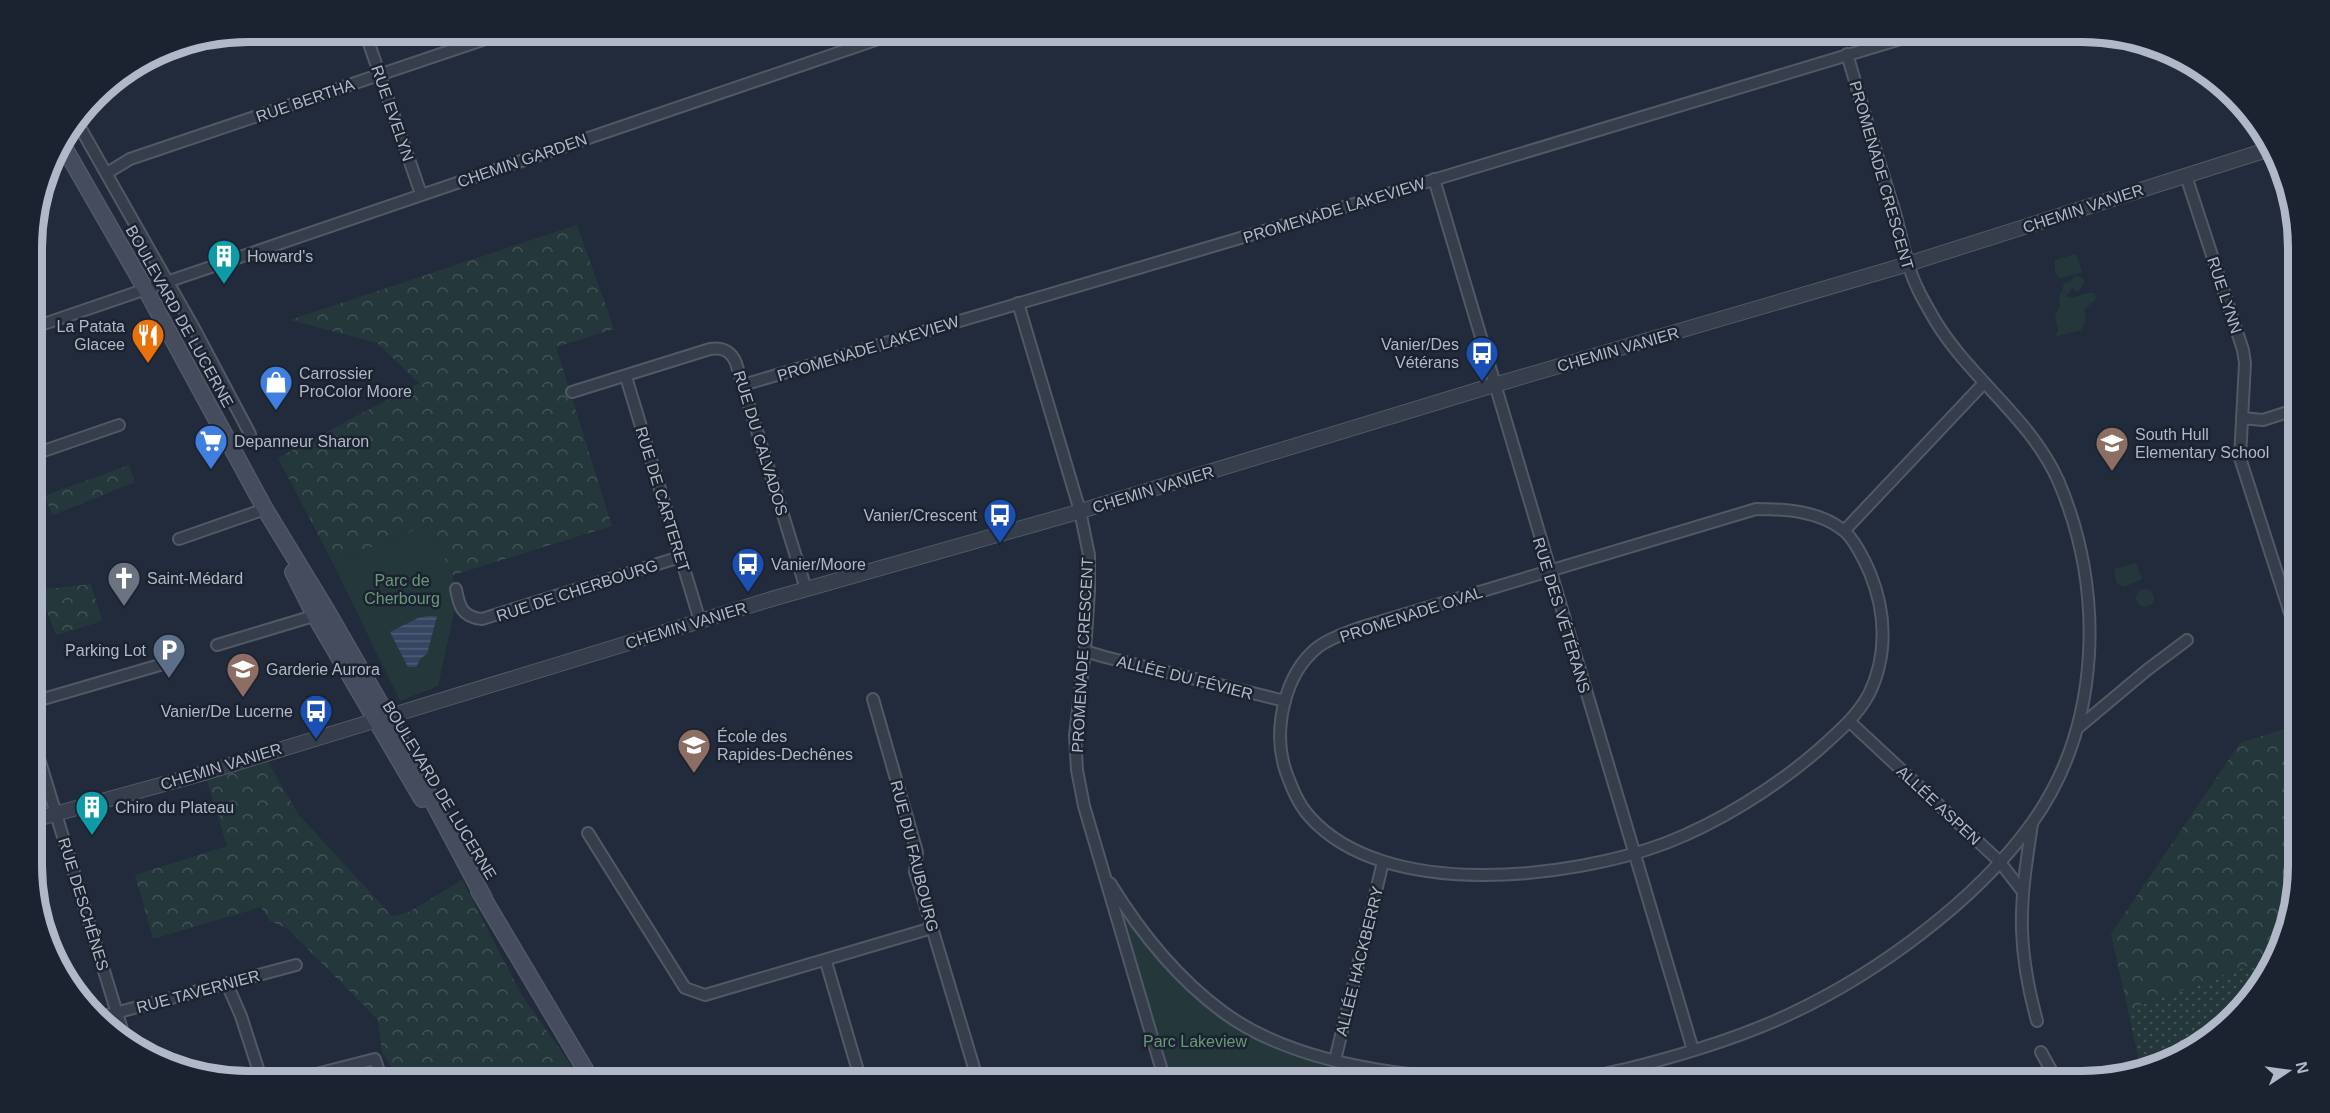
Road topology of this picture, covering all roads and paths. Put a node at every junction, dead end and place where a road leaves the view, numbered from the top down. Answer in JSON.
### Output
{"nodes":[{"id":1,"x":369,"y":42,"type":"edge"},
{"id":2,"x":476,"y":42,"type":"edge"},
{"id":3,"x":869,"y":42,"type":"edge"},
{"id":4,"x":1889,"y":42,"type":"edge"},
{"id":5,"x":1847,"y":54,"type":"junction"},
{"id":6,"x":380,"y":74,"type":"junction"},
{"id":7,"x":81,"y":129,"type":"edge"},
{"id":8,"x":67,"y":150,"type":"edge"},
{"id":9,"x":2263,"y":151,"type":"edge"},
{"id":10,"x":106,"y":174,"type":"junction"},
{"id":11,"x":2186,"y":176,"type":"junction"},
{"id":12,"x":1434,"y":179,"type":"junction"},
{"id":13,"x":421,"y":194,"type":"junction"},
{"id":14,"x":1907,"y":263,"type":"junction"},
{"id":15,"x":166,"y":281,"type":"junction"},
{"id":16,"x":145,"y":288,"type":"junction"},
{"id":17,"x":1018,"y":303,"type":"junction"},
{"id":18,"x":42,"y":324,"type":"edge"},
{"id":19,"x":626,"y":377,"type":"junction"},
{"id":20,"x":1984,"y":383,"type":"junction"},
{"id":21,"x":743,"y":385,"type":"junction"},
{"id":22,"x":1494,"y":385,"type":"junction"},
{"id":23,"x":572,"y":392,"type":"dead end"},
{"id":24,"x":2288,"y":413,"type":"edge"},
{"id":25,"x":2242,"y":418,"type":"junction"},
{"id":26,"x":119,"y":425,"type":"dead end"},
{"id":27,"x":250,"y":434,"type":"dead end"},
{"id":28,"x":42,"y":452,"type":"edge"},
{"id":29,"x":265,"y":509,"type":"junction"},
{"id":30,"x":1080,"y":511,"type":"junction"},
{"id":31,"x":1845,"y":531,"type":"junction"},
{"id":32,"x":179,"y":539,"type":"dead end"},
{"id":33,"x":680,"y":557,"type":"junction"},
{"id":34,"x":1549,"y":571,"type":"junction"},
{"id":35,"x":806,"y":589,"type":"junction"},
{"id":36,"x":456,"y":590,"type":"dead end"},
{"id":37,"x":2288,"y":608,"type":"edge"},
{"id":38,"x":321,"y":613,"type":"junction"},
{"id":39,"x":700,"y":621,"type":"junction"},
{"id":40,"x":2187,"y":640,"type":"dead end"},
{"id":41,"x":217,"y":645,"type":"dead end"},
{"id":42,"x":1086,"y":651,"type":"junction"},
{"id":43,"x":170,"y":662,"type":"dead end"},
{"id":44,"x":42,"y":699,"type":"edge"},
{"id":45,"x":873,"y":699,"type":"dead end"},
{"id":46,"x":1285,"y":701,"type":"junction"},
{"id":47,"x":383,"y":718,"type":"junction"},
{"id":48,"x":1850,"y":722,"type":"junction"},
{"id":49,"x":2079,"y":727,"type":"junction"},
{"id":50,"x":42,"y":767,"type":"edge"},
{"id":51,"x":57,"y":813,"type":"junction"},
{"id":52,"x":42,"y":817,"type":"edge"},
{"id":53,"x":2032,"y":823,"type":"junction"},
{"id":54,"x":588,"y":833,"type":"dead end"},
{"id":55,"x":1634,"y":853,"type":"junction"},
{"id":56,"x":1999,"y":861,"type":"junction"},
{"id":57,"x":1383,"y":862,"type":"junction"},
{"id":58,"x":1102,"y":870,"type":"junction"},
{"id":59,"x":2023,"y":892,"type":"junction"},
{"id":60,"x":932,"y":928,"type":"junction"},
{"id":61,"x":826,"y":962,"type":"junction"},
{"id":62,"x":296,"y":965,"type":"dead end"},
{"id":63,"x":227,"y":984,"type":"junction"},
{"id":64,"x":117,"y":1012,"type":"junction"},
{"id":65,"x":107,"y":1015,"type":"edge"},
{"id":66,"x":2037,"y":1021,"type":"dead end"},
{"id":67,"x":121,"y":1027,"type":"edge"},
{"id":68,"x":1693,"y":1050,"type":"junction"},
{"id":69,"x":2041,"y":1052,"type":"dead end"},
{"id":70,"x":1335,"y":1060,"type":"junction"},
{"id":71,"x":258,"y":1071,"type":"edge"},
{"id":72,"x":330,"y":1071,"type":"edge"},
{"id":73,"x":379,"y":1071,"type":"edge"},
{"id":74,"x":586,"y":1071,"type":"edge"},
{"id":75,"x":858,"y":1071,"type":"edge"},
{"id":76,"x":975,"y":1071,"type":"edge"},
{"id":77,"x":1162,"y":1071,"type":"edge"},
{"id":78,"x":1392,"y":1071,"type":"edge"},
{"id":79,"x":1618,"y":1071,"type":"edge"},
{"id":80,"x":2051,"y":1071,"type":"edge"}],
"edges":[{"from":1,"to":6,"type":"street","name":"RUE EVELYN"},
{"from":2,"to":6,"type":"street","name":"RUE BERTHA"},
{"from":3,"to":13,"type":"street","name":"CHEMIN GARDEN"},
{"from":4,"to":5,"type":"street","name":"PROMENADE LAKEVIEW"},
{"from":5,"to":12,"type":"street","name":"PROMENADE LAKEVIEW"},
{"from":5,"to":14,"type":"street","name":"PROMENADE CRESCENT"},
{"from":6,"to":10,"type":"street","name":"RUE BERTHA"},
{"from":6,"to":13,"type":"street","name":"RUE EVELYN"},
{"from":7,"to":10,"type":"street"},
{"from":8,"to":16,"type":"main road","name":"BOULEVARD DE LUCERNE"},
{"from":9,"to":11,"type":"street","name":"CHEMIN VANIER"},
{"from":10,"to":15,"type":"street"},
{"from":11,"to":14,"type":"street","name":"CHEMIN VANIER"},
{"from":11,"to":25,"type":"street","name":"RUE LYNN"},
{"from":12,"to":17,"type":"street","name":"PROMENADE LAKEVIEW"},
{"from":12,"to":22,"type":"street","name":"RUE DES VÉTÉRANS"},
{"from":13,"to":15,"type":"street","name":"CHEMIN GARDEN"},
{"from":14,"to":20,"type":"street","name":"PROMENADE CRESCENT"},
{"from":14,"to":22,"type":"street","name":"CHEMIN VANIER"},
{"from":15,"to":16,"type":"street","name":"CHEMIN GARDEN"},
{"from":15,"to":27,"type":"street"},
{"from":16,"to":18,"type":"street","name":"CHEMIN GARDEN"},
{"from":16,"to":29,"type":"main road","name":"BOULEVARD DE LUCERNE"},
{"from":17,"to":21,"type":"street","name":"PROMENADE LAKEVIEW"},
{"from":17,"to":30,"type":"street","name":"PROMENADE CRESCENT"},
{"from":19,"to":21,"type":"street","name":"RUE DU CALVADOS"},
{"from":19,"to":23,"type":"street","name":"RUE DU CALVADOS"},
{"from":19,"to":33,"type":"street","name":"RUE DE CARTERET"},
{"from":20,"to":31,"type":"street"},
{"from":20,"to":49,"type":"street","name":"PROMENADE CRESCENT"},
{"from":21,"to":35,"type":"street","name":"RUE DU CALVADOS"},
{"from":22,"to":30,"type":"street","name":"CHEMIN VANIER"},
{"from":22,"to":34,"type":"street","name":"RUE DES VÉTÉRANS"},
{"from":24,"to":25,"type":"street"},
{"from":25,"to":37,"type":"street","name":"RUE LYNN"},
{"from":26,"to":28,"type":"street"},
{"from":29,"to":32,"type":"street"},
{"from":29,"to":38,"type":"main road","name":"BOULEVARD DE LUCERNE"},
{"from":30,"to":35,"type":"street","name":"CHEMIN VANIER"},
{"from":30,"to":42,"type":"street","name":"PROMENADE CRESCENT"},
{"from":31,"to":34,"type":"street","name":"PROMENADE OVAL"},
{"from":31,"to":48,"type":"street","name":"PROMENADE OVAL"},
{"from":33,"to":36,"type":"street","name":"RUE DE CHERBOURG"},
{"from":33,"to":39,"type":"street","name":"RUE DE CARTERET"},
{"from":34,"to":46,"type":"street","name":"PROMENADE OVAL"},
{"from":34,"to":55,"type":"street","name":"RUE DES VÉTÉRANS"},
{"from":35,"to":39,"type":"street","name":"CHEMIN VANIER"},
{"from":38,"to":41,"type":"street"},
{"from":38,"to":47,"type":"main road","name":"BOULEVARD DE LUCERNE"},
{"from":39,"to":47,"type":"street","name":"CHEMIN VANIER"},
{"from":40,"to":49,"type":"street"},
{"from":42,"to":46,"type":"street","name":"ALLÉE DU FÉVIER"},
{"from":42,"to":58,"type":"street","name":"PROMENADE CRESCENT"},
{"from":43,"to":44,"type":"street"},
{"from":45,"to":60,"type":"street","name":"RUE DU FAUBOURG"},
{"from":46,"to":57,"type":"street","name":"PROMENADE OVAL"},
{"from":47,"to":51,"type":"street","name":"CHEMIN VANIER"},
{"from":47,"to":74,"type":"main road","name":"BOULEVARD DE LUCERNE"},
{"from":48,"to":55,"type":"street","name":"PROMENADE OVAL"},
{"from":48,"to":56,"type":"street","name":"ALLÉE ASPEN"},
{"from":49,"to":53,"type":"street","name":"PROMENADE CRESCENT"},
{"from":50,"to":51,"type":"street","name":"RUE DESCHÊNES"},
{"from":51,"to":52,"type":"street","name":"CHEMIN VANIER"},
{"from":51,"to":64,"type":"street","name":"RUE DESCHÊNES"},
{"from":53,"to":56,"type":"street","name":"PROMENADE CRESCENT"},
{"from":53,"to":59,"type":"street"},
{"from":54,"to":61,"type":"street"},
{"from":55,"to":57,"type":"street","name":"PROMENADE OVAL"},
{"from":55,"to":68,"type":"street","name":"RUE DES VÉTÉRANS"},
{"from":56,"to":59,"type":"street","name":"ALLÉE ASPEN"},
{"from":56,"to":68,"type":"street","name":"PROMENADE CRESCENT"},
{"from":57,"to":70,"type":"street","name":"ALLÉE HACKBERRY"},
{"from":58,"to":70,"type":"street","name":"PROMENADE CRESCENT"},
{"from":58,"to":77,"type":"street","name":"PROMENADE CRESCENT"},
{"from":59,"to":66,"type":"street"},
{"from":60,"to":61,"type":"street"},
{"from":60,"to":76,"type":"street","name":"RUE DU FAUBOURG"},
{"from":61,"to":75,"type":"street"},
{"from":62,"to":63,"type":"street","name":"RUE TAVERNIER"},
{"from":63,"to":64,"type":"street","name":"RUE TAVERNIER"},
{"from":63,"to":71,"type":"street"},
{"from":64,"to":65,"type":"street","name":"RUE TAVERNIER"},
{"from":64,"to":67,"type":"street","name":"RUE DESCHÊNES"},
{"from":68,"to":79,"type":"street","name":"PROMENADE CRESCENT"},
{"from":69,"to":80,"type":"street"},
{"from":70,"to":78,"type":"street","name":"PROMENADE CRESCENT"},
{"from":72,"to":73,"type":"street"}]}
